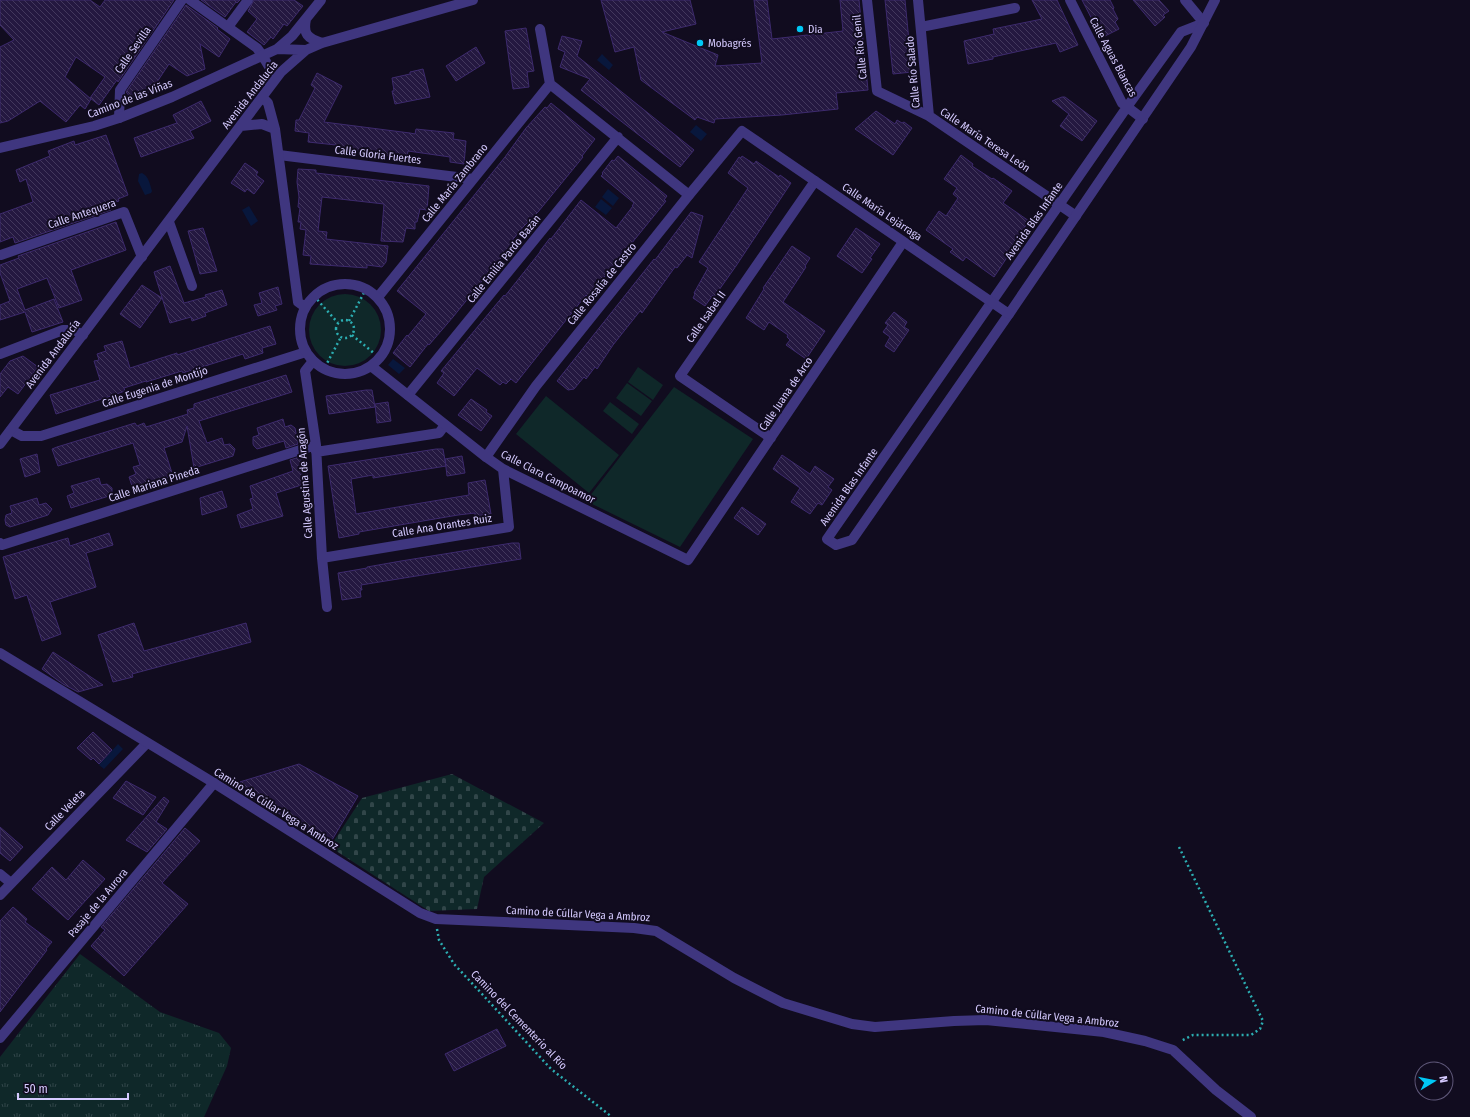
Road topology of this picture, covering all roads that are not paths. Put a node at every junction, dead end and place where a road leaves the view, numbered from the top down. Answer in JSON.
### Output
{"nodes":[{"id":1,"x":182,"y":0,"type":"edge"},
{"id":2,"x":190,"y":0,"type":"edge"},
{"id":3,"x":248,"y":0,"type":"edge"},
{"id":4,"x":321,"y":0,"type":"edge"},
{"id":5,"x":473,"y":0,"type":"edge"},
{"id":6,"x":867,"y":0,"type":"edge"},
{"id":7,"x":918,"y":0,"type":"edge"},
{"id":8,"x":1070,"y":0,"type":"edge"},
{"id":9,"x":1185,"y":0,"type":"edge"},
{"id":10,"x":1215,"y":0,"type":"edge"},
{"id":11,"x":1015,"y":8,"type":"dead end"},
{"id":12,"x":306,"y":18,"type":"junction"},
{"id":13,"x":1204,"y":22,"type":"junction"},
{"id":14,"x":228,"y":27,"type":"junction"},
{"id":15,"x":921,"y":27,"type":"junction"},
{"id":16,"x":540,"y":29,"type":"dead end"},
{"id":17,"x":322,"y":43,"type":"junction"},
{"id":18,"x":277,"y":49,"type":"junction"},
{"id":19,"x":306,"y":50,"type":"junction"},
{"id":20,"x":262,"y":55,"type":"junction"},
{"id":21,"x":550,"y":84,"type":"junction"},
{"id":22,"x":270,"y":86,"type":"junction"},
{"id":23,"x":876,"y":91,"type":"joint"},
{"id":24,"x":262,"y":97,"type":"junction"},
{"id":25,"x":1127,"y":107,"type":"junction"},
{"id":26,"x":928,"y":116,"type":"junction"},
{"id":27,"x":118,"y":118,"type":"junction"},
{"id":28,"x":1143,"y":119,"type":"junction"},
{"id":29,"x":241,"y":126,"type":"junction"},
{"id":30,"x":275,"y":129,"type":"junction"},
{"id":31,"x":742,"y":131,"type":"joint"},
{"id":32,"x":618,"y":137,"type":"junction"},
{"id":33,"x":0,"y":148,"type":"edge"},
{"id":34,"x":279,"y":155,"type":"junction"},
{"id":35,"x":473,"y":179,"type":"junction"},
{"id":36,"x":815,"y":181,"type":"junction"},
{"id":37,"x":689,"y":195,"type":"junction"},
{"id":38,"x":1060,"y":204,"type":"junction"},
{"id":39,"x":1076,"y":216,"type":"junction"},
{"id":40,"x":169,"y":222,"type":"junction"},
{"id":41,"x":904,"y":242,"type":"junction"},
{"id":42,"x":1,"y":255,"type":"dead end"},
{"id":43,"x":142,"y":257,"type":"junction"},
{"id":44,"x":192,"y":286,"type":"dead end"},
{"id":45,"x":378,"y":297,"type":"junction"},
{"id":46,"x":992,"y":302,"type":"junction"},
{"id":47,"x":306,"y":307,"type":"junction"},
{"id":48,"x":1009,"y":314,"type":"junction"},
{"id":49,"x":83,"y":335,"type":"junction"},
{"id":50,"x":306,"y":352,"type":"junction"},
{"id":51,"x":0,"y":354,"type":"edge"},
{"id":52,"x":313,"y":361,"type":"junction"},
{"id":53,"x":371,"y":366,"type":"junction"},
{"id":54,"x":408,"y":396,"type":"junction"},
{"id":55,"x":445,"y":425,"type":"junction"},
{"id":56,"x":11,"y":430,"type":"junction"},
{"id":57,"x":771,"y":438,"type":"junction"},
{"id":58,"x":0,"y":444,"type":"edge"},
{"id":59,"x":316,"y":449,"type":"junction"},
{"id":60,"x":486,"y":457,"type":"junction"},
{"id":61,"x":503,"y":469,"type":"junction"},
{"id":62,"x":0,"y":543,"type":"edge"},
{"id":63,"x":322,"y":558,"type":"junction"},
{"id":64,"x":688,"y":560,"type":"joint"},
{"id":65,"x":327,"y":607,"type":"dead end"},
{"id":66,"x":0,"y":653,"type":"edge"},
{"id":67,"x":147,"y":742,"type":"junction"},
{"id":68,"x":214,"y":783,"type":"junction"},
{"id":69,"x":0,"y":874,"type":"edge"},
{"id":70,"x":11,"y":883,"type":"junction"},
{"id":71,"x":0,"y":895,"type":"edge"},
{"id":72,"x":0,"y":1038,"type":"edge"},
{"id":73,"x":1251,"y":1117,"type":"edge"}],
"edges":[{"from":1,"to":27,"type":"street","name":"Calle Sevilla"},
{"from":2,"to":14,"type":"street"},
{"from":3,"to":14,"type":"street"},
{"from":4,"to":12,"type":"street"},
{"from":5,"to":17,"type":"street","name":"Avenida Andalucía"},
{"from":6,"to":23,"type":"street","name":"Calle Río Genil"},
{"from":7,"to":15,"type":"street","name":"Calle Río Salado"},
{"from":8,"to":25,"type":"street","name":"Calle Aguas Blancas"},
{"from":9,"to":13,"type":"street"},
{"from":10,"to":13,"type":"street","name":"Avenida Blas Infante"},
{"from":11,"to":15,"type":"street","name":"Calle Río Salado"},
{"from":12,"to":17,"type":"street"},
{"from":12,"to":18,"type":"street"},
{"from":13,"to":25,"type":"street","name":"Avenida Blas Infante"},
{"from":13,"to":28,"type":"street","name":"Avenida Blas Infante"},
{"from":14,"to":20,"type":"street"},
{"from":15,"to":26,"type":"street","name":"Calle Río Salado"},
{"from":16,"to":21,"type":"street"},
{"from":17,"to":19,"type":"street","name":"Avenida Andalucía"},
{"from":18,"to":19,"type":"street"},
{"from":18,"to":20,"type":"street","name":"Camino de las Viñas"},
{"from":19,"to":22,"type":"street","name":"Avenida Andalucía"},
{"from":20,"to":22,"type":"street"},
{"from":20,"to":27,"type":"street","name":"Camino de las Viñas"},
{"from":21,"to":32,"type":"street"},
{"from":21,"to":35,"type":"street","name":"Calle María Zambrano"},
{"from":22,"to":24,"type":"street","name":"Avenida Andalucía"},
{"from":23,"to":26,"type":"street","name":"Calle María Teresa León"},
{"from":24,"to":29,"type":"street","name":"Avenida Andalucía"},
{"from":24,"to":30,"type":"street"},
{"from":25,"to":28,"type":"street","name":"Calle Aguas Blancas"},
{"from":25,"to":38,"type":"street","name":"Avenida Blas Infante"},
{"from":26,"to":38,"type":"street","name":"Calle María Teresa León"},
{"from":27,"to":33,"type":"street","name":"Camino de las Viñas"},
{"from":28,"to":39,"type":"street","name":"Avenida Blas Infante"},
{"from":29,"to":30,"type":"street"},
{"from":29,"to":40,"type":"street","name":"Avenida Andalucía"},
{"from":30,"to":34,"type":"street"},
{"from":31,"to":36,"type":"street","name":"Calle María Lejárraga"},
{"from":31,"to":37,"type":"street","name":"Calle Rosalía de Castro"},
{"from":32,"to":37,"type":"street"},
{"from":32,"to":54,"type":"street","name":"Calle Emilia Pardo Bazán"},
{"from":34,"to":35,"type":"street","name":"Calle Gloria Fuertes"},
{"from":34,"to":47,"type":"street"},
{"from":35,"to":45,"type":"street","name":"Calle María Zambrano"},
{"from":36,"to":41,"type":"street","name":"Calle María Lejárraga"},
{"from":36,"to":57,"type":"street","name":"Calle Isabel II"},
{"from":37,"to":60,"type":"street","name":"Calle Rosalía de Castro"},
{"from":38,"to":39,"type":"street","name":"Calle María Teresa León"},
{"from":38,"to":46,"type":"street","name":"Avenida Blas Infante"},
{"from":39,"to":48,"type":"street","name":"Avenida Blas Infante"},
{"from":40,"to":43,"type":"street","name":"Avenida Andalucía"},
{"from":40,"to":44,"type":"street"},
{"from":41,"to":46,"type":"street","name":"Calle María Lejárraga"},
{"from":41,"to":57,"type":"street","name":"Calle Juana de Arco"},
{"from":42,"to":43,"type":"street","name":"Calle Antequera"},
{"from":43,"to":49,"type":"street","name":"Avenida Andalucía"},
{"from":45,"to":47,"type":"street"},
{"from":45,"to":53,"type":"street"},
{"from":46,"to":48,"type":"street","name":"Calle María Lejárraga"},
{"from":46,"to":48,"type":"street","name":"Avenida Blas Infante"},
{"from":47,"to":50,"type":"street"},
{"from":49,"to":51,"type":"street"},
{"from":49,"to":56,"type":"street","name":"Avenida Andalucía"},
{"from":50,"to":52,"type":"street"},
{"from":50,"to":56,"type":"street","name":"Calle Eugenia de Montijo"},
{"from":52,"to":53,"type":"street"},
{"from":52,"to":59,"type":"street","name":"Calle Agustina de Aragón"},
{"from":53,"to":54,"type":"street","name":"Calle Clara Campoamor"},
{"from":54,"to":55,"type":"street","name":"Calle Clara Campoamor"},
{"from":55,"to":59,"type":"street","name":"Calle Mariana Pineda"},
{"from":55,"to":60,"type":"street","name":"Calle Clara Campoamor"},
{"from":56,"to":58,"type":"street","name":"Avenida Andalucía"},
{"from":57,"to":64,"type":"street","name":"Calle Juana de Arco"},
{"from":59,"to":62,"type":"street","name":"Calle Mariana Pineda"},
{"from":59,"to":63,"type":"street","name":"Calle Agustina de Aragón"},
{"from":60,"to":61,"type":"street","name":"Calle Clara Campoamor"},
{"from":61,"to":63,"type":"street","name":"Calle Ana Orantes Ruiz"},
{"from":61,"to":64,"type":"street","name":"Calle Clara Campoamor"},
{"from":63,"to":65,"type":"street","name":"Calle Agustina de Aragón"},
{"from":66,"to":67,"type":"street","name":"Camino de Cúllar Vega a Ambroz"},
{"from":67,"to":68,"type":"street","name":"Camino de Cúllar Vega a Ambroz"},
{"from":67,"to":70,"type":"street","name":"Calle Veleta"},
{"from":68,"to":72,"type":"street","name":"Pasaje de la Aurora"},
{"from":68,"to":73,"type":"street","name":"Camino de Cúllar Vega a Ambroz"},
{"from":69,"to":70,"type":"street"},
{"from":70,"to":71,"type":"street","name":"Calle Veleta"}]}
